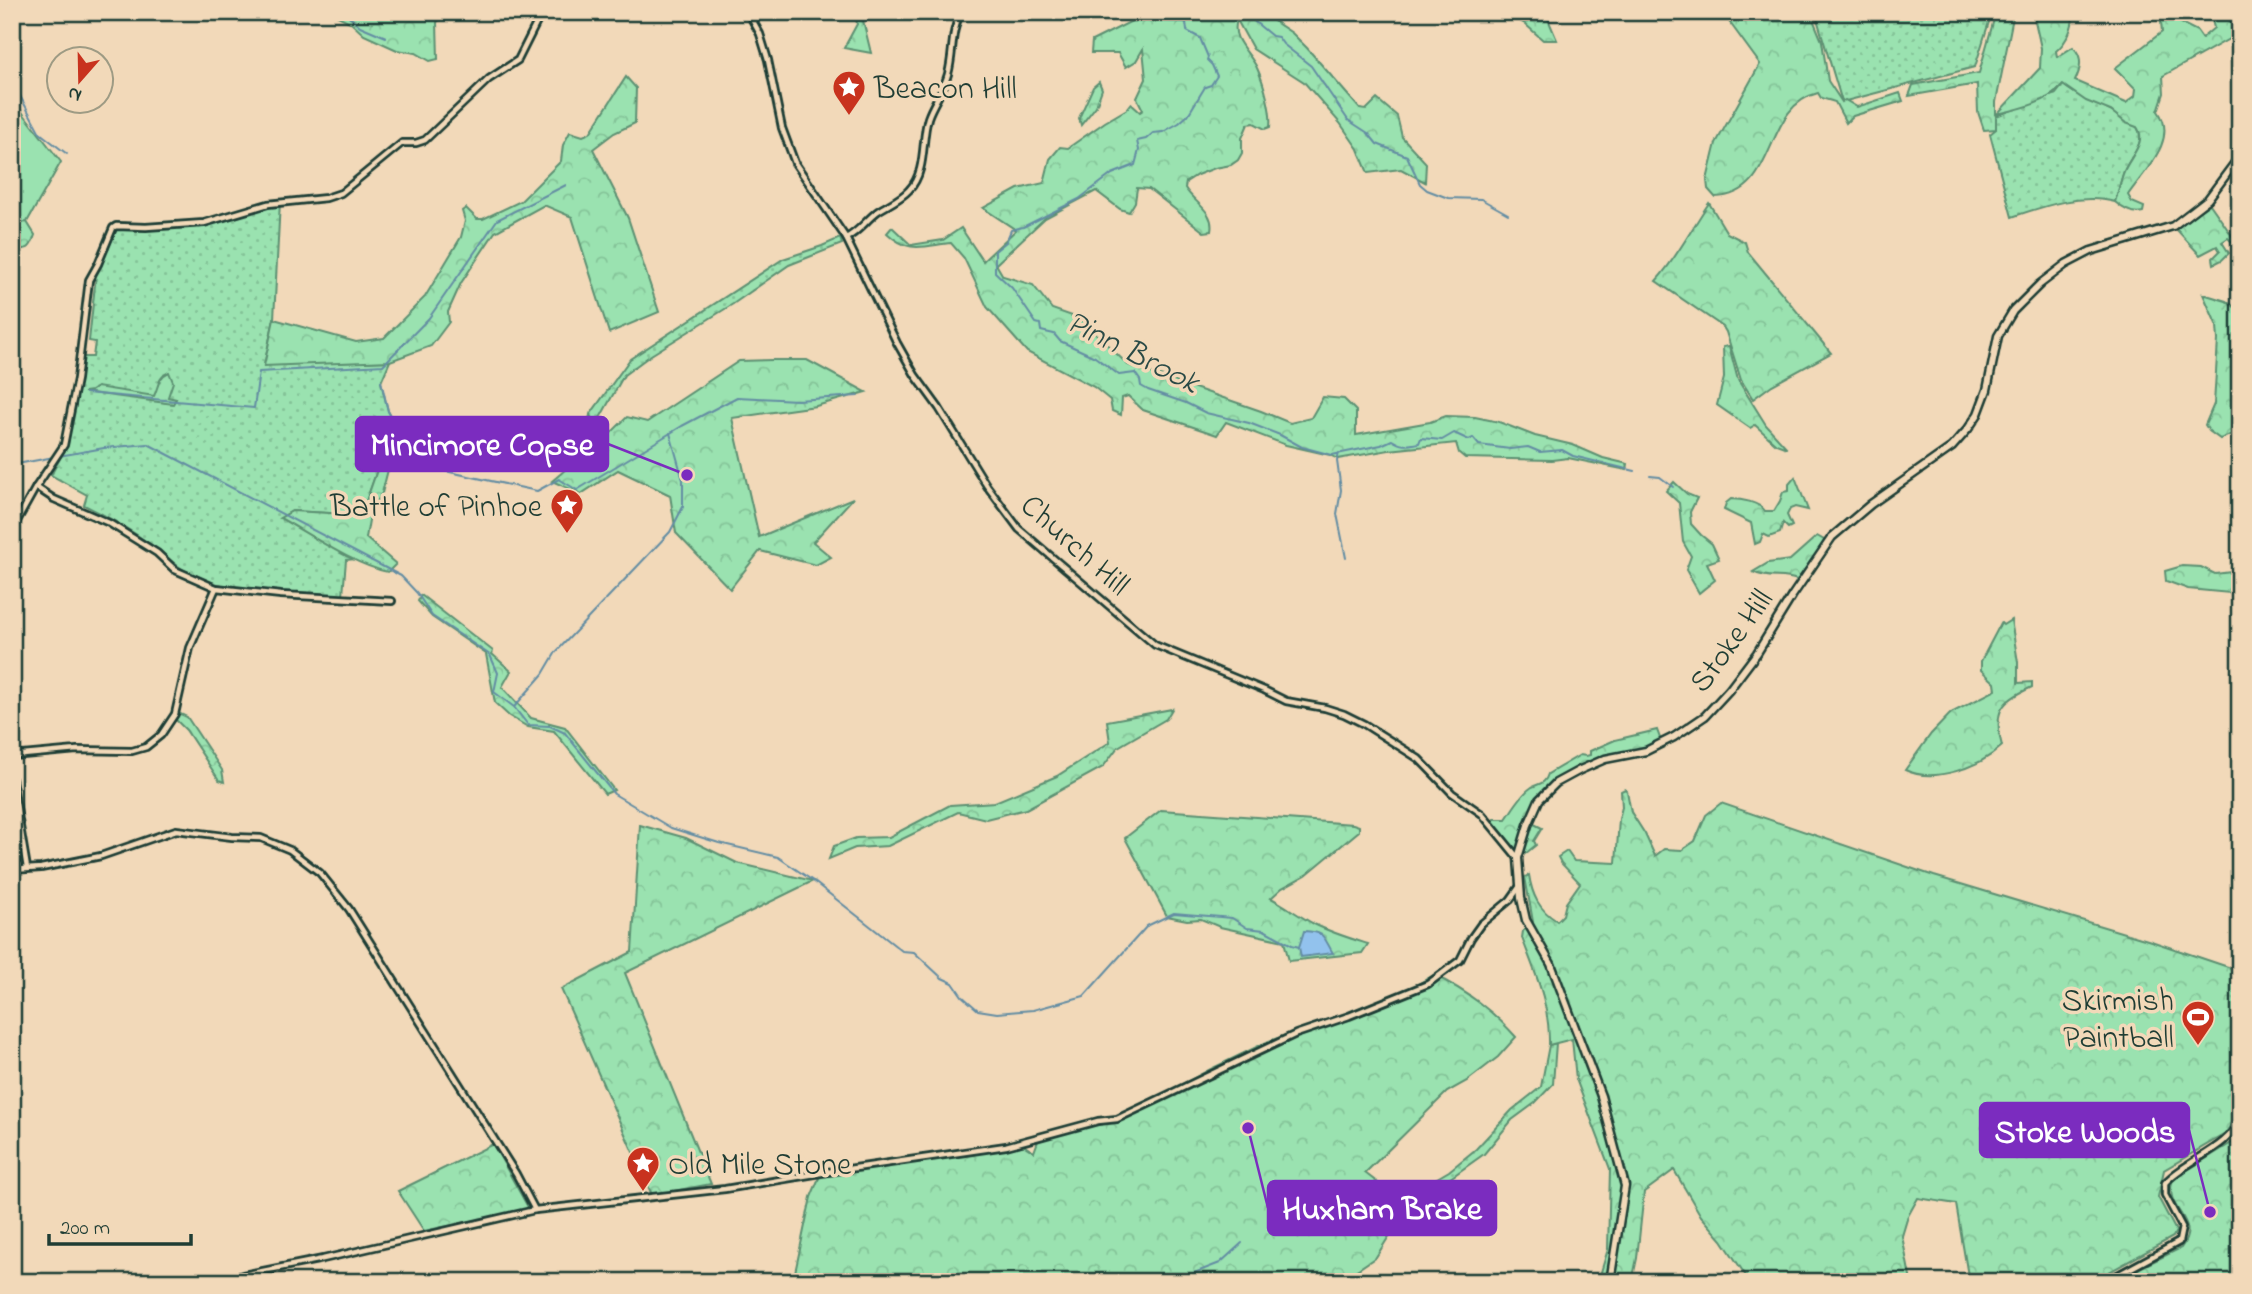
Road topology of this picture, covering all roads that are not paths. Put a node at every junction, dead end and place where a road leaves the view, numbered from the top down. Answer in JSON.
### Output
{"nodes":[{"id":1,"x":542,"y":12,"type":"edge"},
{"id":2,"x":748,"y":12,"type":"edge"},
{"id":3,"x":961,"y":12,"type":"edge"},
{"id":4,"x":2240,"y":156,"type":"edge"},
{"id":5,"x":845,"y":238,"type":"junction"},
{"id":6,"x":36,"y":487,"type":"junction"},
{"id":7,"x":12,"y":530,"type":"edge"},
{"id":8,"x":216,"y":588,"type":"junction"},
{"id":9,"x":392,"y":601,"type":"dead end"},
{"id":10,"x":12,"y":757,"type":"edge"},
{"id":11,"x":12,"y":779,"type":"edge"},
{"id":12,"x":1518,"y":858,"type":"junction"},
{"id":13,"x":27,"y":868,"type":"junction"},
{"id":14,"x":12,"y":870,"type":"edge"},
{"id":15,"x":1517,"y":897,"type":"junction"},
{"id":16,"x":2240,"y":1053,"type":"edge"},
{"id":17,"x":2240,"y":1076,"type":"edge"},
{"id":18,"x":2240,"y":1117,"type":"edge"},
{"id":19,"x":535,"y":1210,"type":"junction"},
{"id":20,"x":220,"y":1282,"type":"edge"},
{"id":21,"x":1610,"y":1282,"type":"edge"},
{"id":22,"x":2105,"y":1282,"type":"edge"}],
"edges":[{"from":1,"to":6,"type":"street"},
{"from":2,"to":5,"type":"street","name":"Church Hill"},
{"from":3,"to":5,"type":"street"},
{"from":4,"to":12,"type":"street","name":"Stoke Hill"},
{"from":5,"to":12,"type":"street","name":"Church Hill"},
{"from":6,"to":7,"type":"street"},
{"from":6,"to":8,"type":"street"},
{"from":8,"to":9,"type":"street"},
{"from":8,"to":10,"type":"street"},
{"from":11,"to":13,"type":"street"},
{"from":12,"to":15,"type":"street","name":"Stoke Hill"},
{"from":13,"to":14,"type":"street"},
{"from":13,"to":19,"type":"street"},
{"from":15,"to":19,"type":"street"},
{"from":15,"to":21,"type":"street","name":"Stoke Hill"},
{"from":16,"to":17,"type":"street"},
{"from":18,"to":22,"type":"street"},
{"from":19,"to":20,"type":"street"}]}
